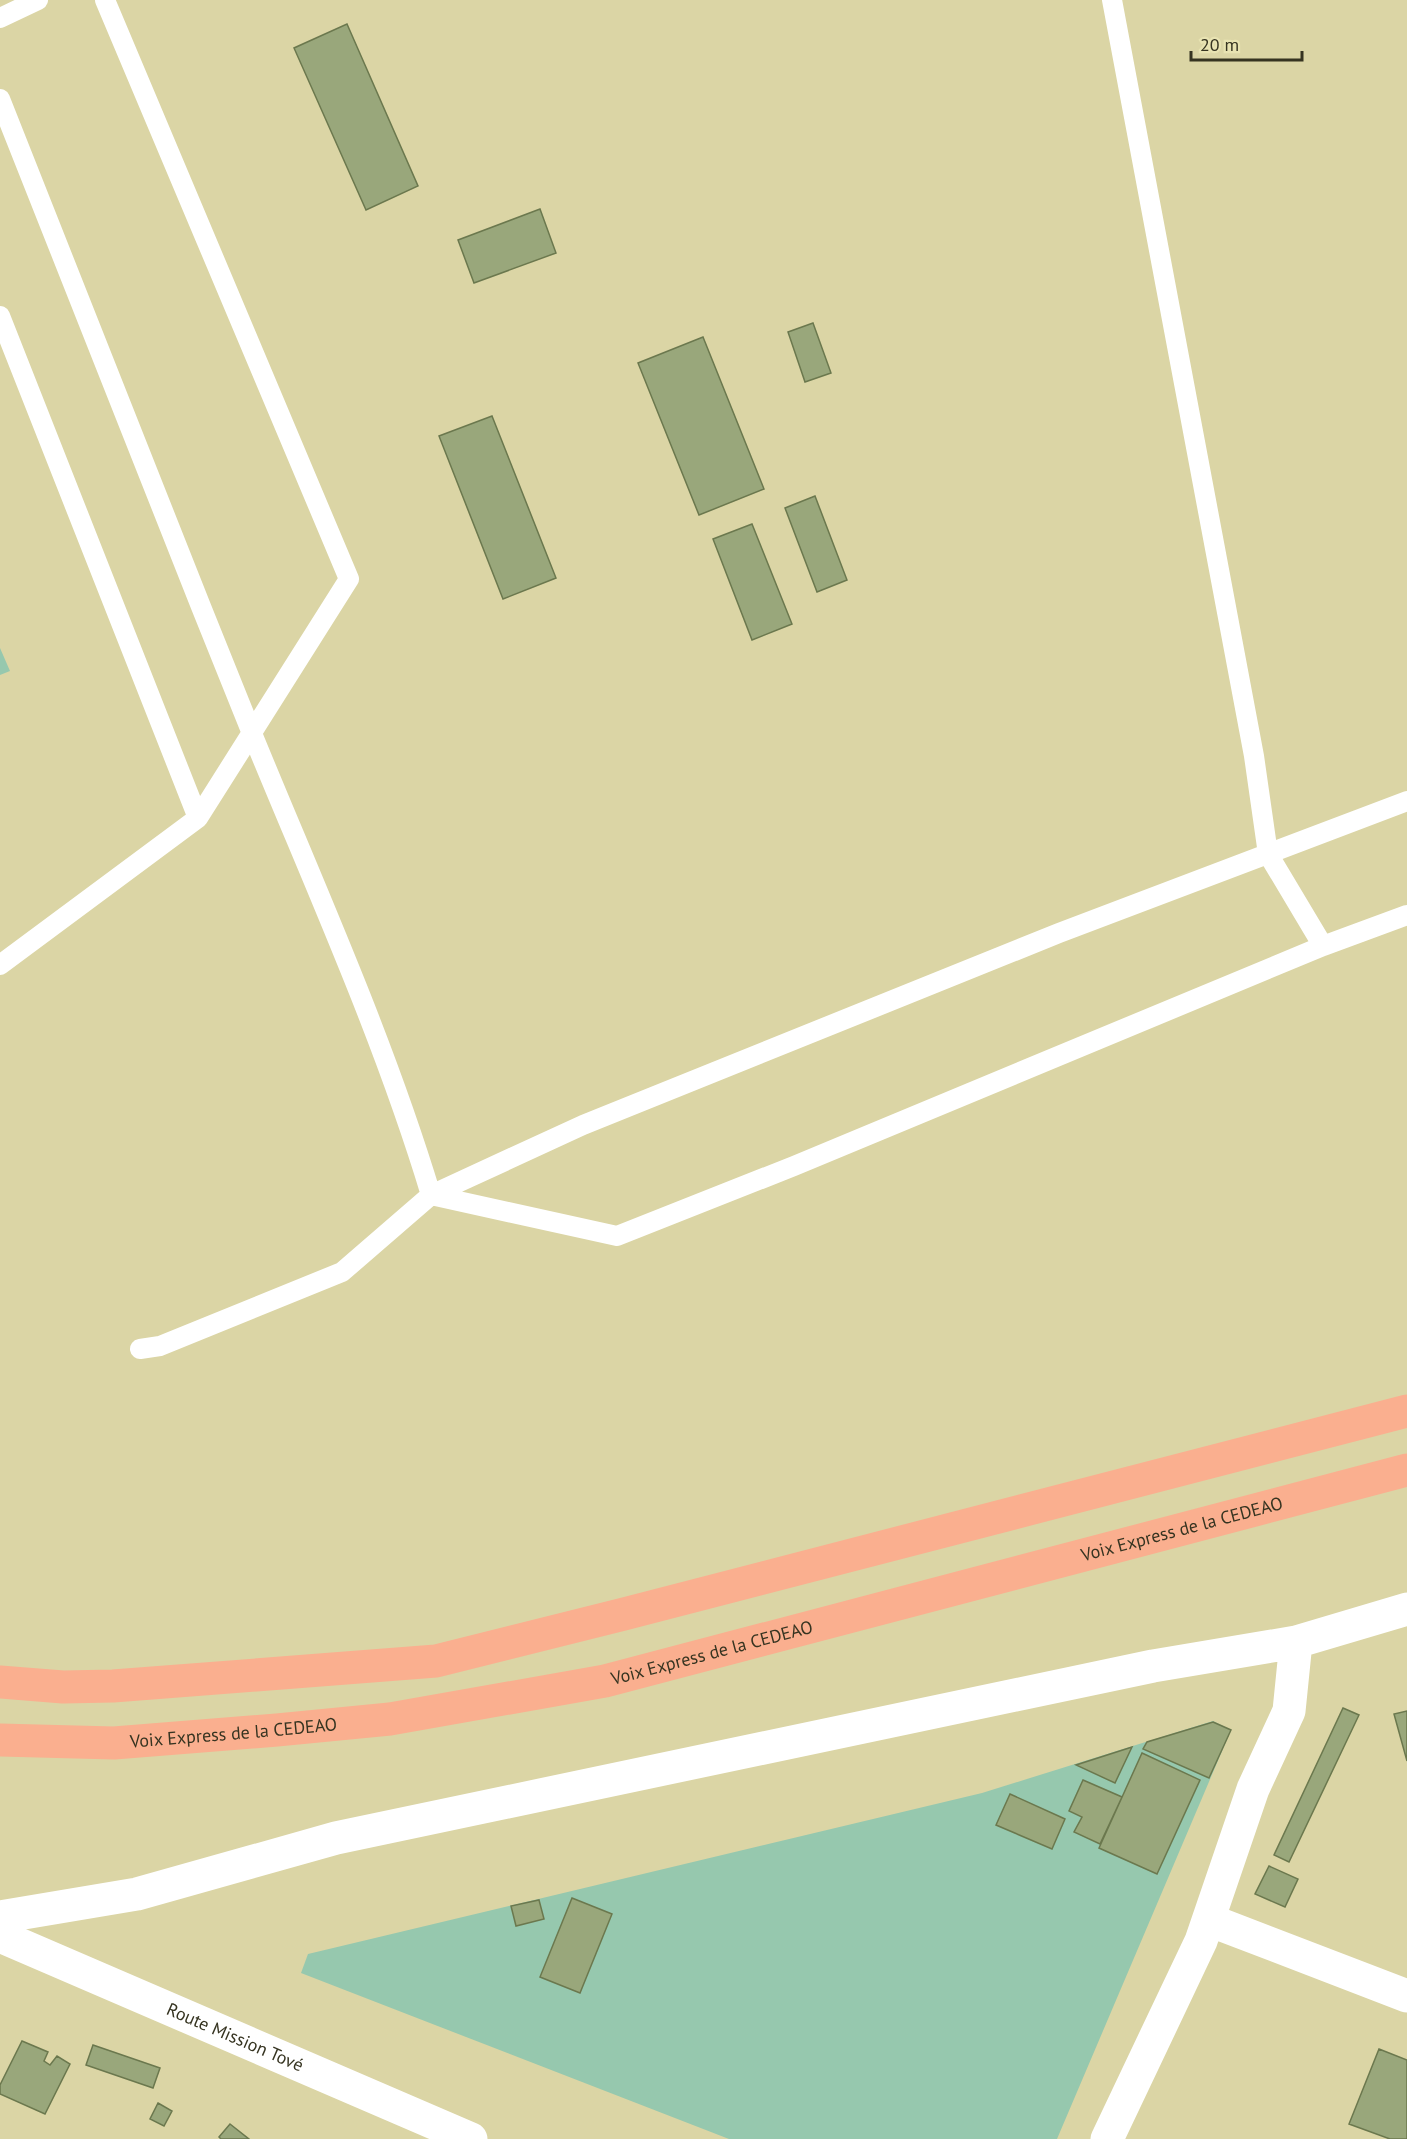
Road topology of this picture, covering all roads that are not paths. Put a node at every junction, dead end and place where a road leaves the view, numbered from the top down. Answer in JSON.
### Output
{"nodes":[{"id":1,"x":38,"y":0,"type":"edge"},
{"id":2,"x":105,"y":0,"type":"edge"},
{"id":3,"x":1112,"y":0,"type":"edge"},
{"id":4,"x":0,"y":18,"type":"edge"},
{"id":5,"x":0,"y":99,"type":"edge"},
{"id":6,"x":0,"y":316,"type":"edge"},
{"id":7,"x":252,"y":733,"type":"junction"},
{"id":8,"x":1407,"y":801,"type":"edge"},
{"id":9,"x":198,"y":818,"type":"junction"},
{"id":10,"x":1268,"y":854,"type":"junction"},
{"id":11,"x":1407,"y":915,"type":"edge"},
{"id":12,"x":1323,"y":946,"type":"junction"},
{"id":13,"x":0,"y":965,"type":"edge"},
{"id":14,"x":431,"y":1195,"type":"junction"},
{"id":15,"x":140,"y":1349,"type":"dead end"},
{"id":16,"x":1407,"y":1411,"type":"edge"},
{"id":17,"x":1407,"y":1470,"type":"edge"},
{"id":18,"x":1407,"y":1610,"type":"edge"},
{"id":19,"x":1296,"y":1642,"type":"junction"},
{"id":20,"x":0,"y":1682,"type":"edge"},
{"id":21,"x":0,"y":1740,"type":"edge"},
{"id":22,"x":0,"y":1917,"type":"edge"},
{"id":23,"x":1209,"y":1920,"type":"junction"},
{"id":24,"x":0,"y":1936,"type":"edge"},
{"id":25,"x":1407,"y":1996,"type":"edge"},
{"id":26,"x":471,"y":2139,"type":"edge"},
{"id":27,"x":1107,"y":2139,"type":"edge"}],
"edges":[{"from":1,"to":4,"type":"lane"},
{"from":2,"to":7,"type":"lane"},
{"from":3,"to":10,"type":"lane"},
{"from":5,"to":7,"type":"lane"},
{"from":6,"to":9,"type":"lane"},
{"from":7,"to":9,"type":"lane"},
{"from":7,"to":14,"type":"lane"},
{"from":8,"to":10,"type":"lane"},
{"from":9,"to":13,"type":"lane"},
{"from":10,"to":12,"type":"lane"},
{"from":10,"to":14,"type":"lane"},
{"from":11,"to":12,"type":"lane"},
{"from":12,"to":14,"type":"lane"},
{"from":14,"to":15,"type":"lane"},
{"from":16,"to":20,"type":"main road"},
{"from":17,"to":21,"type":"main road","name":"Voix Express de la CEDEAO"},
{"from":18,"to":19,"type":"street"},
{"from":19,"to":22,"type":"street"},
{"from":19,"to":23,"type":"street"},
{"from":23,"to":25,"type":"street"},
{"from":23,"to":27,"type":"street"},
{"from":24,"to":26,"type":"street","name":"Route Mission Tové"}]}
